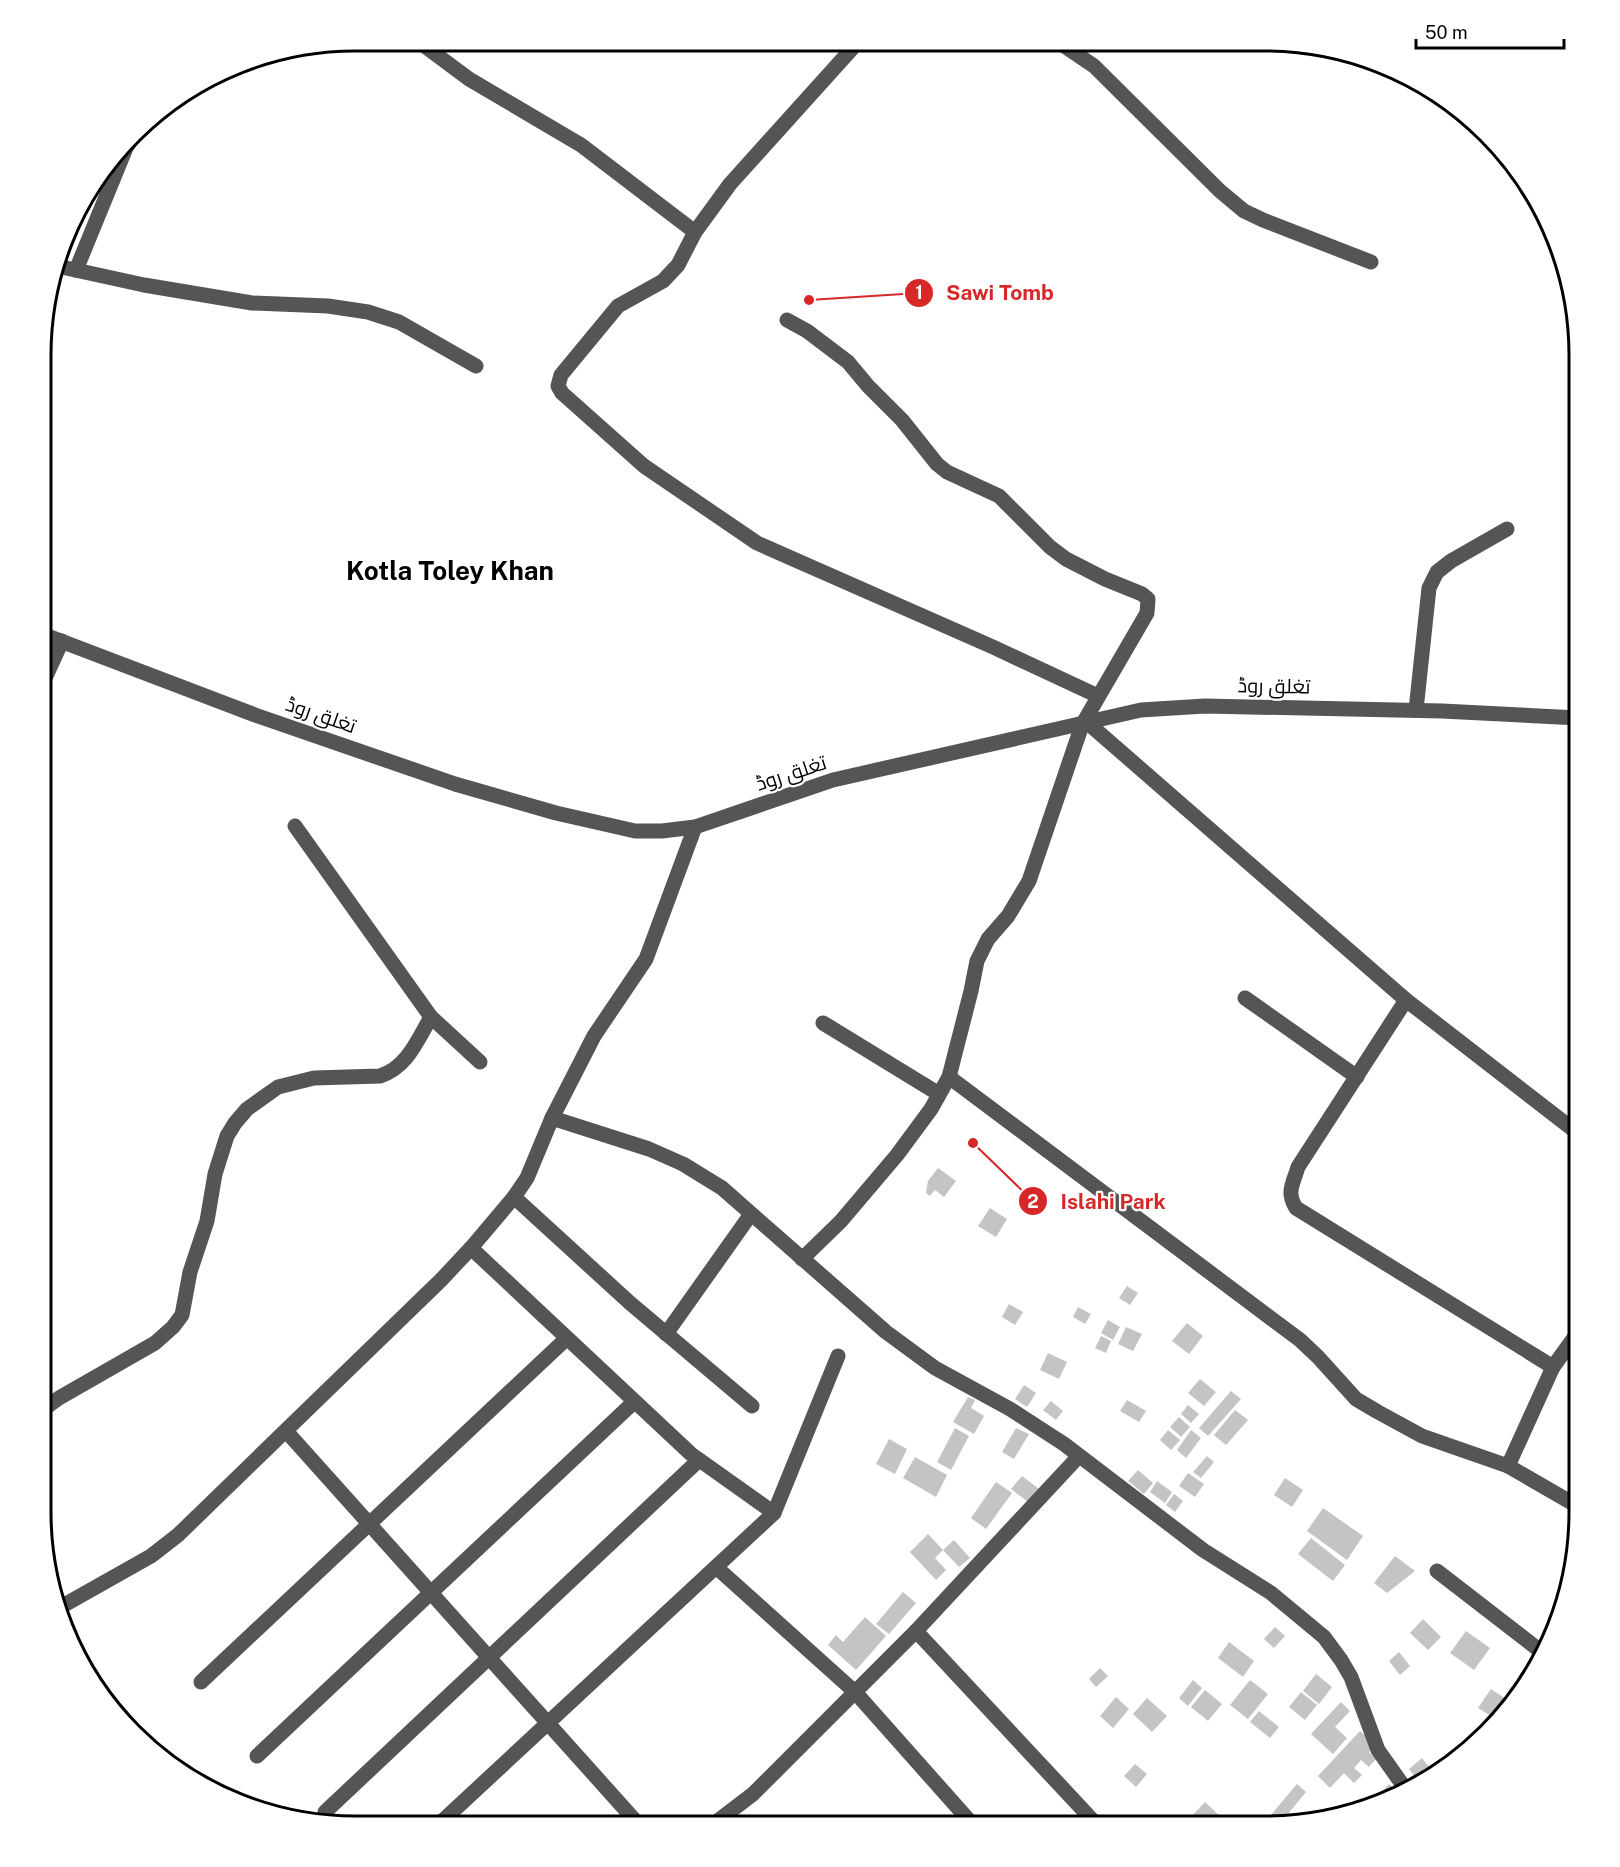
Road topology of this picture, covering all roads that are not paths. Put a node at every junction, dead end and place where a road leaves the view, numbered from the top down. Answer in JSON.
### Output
{"nodes":[{"id":1,"x":431,"y":51,"type":"edge"},
{"id":2,"x":850,"y":51,"type":"edge"},
{"id":3,"x":1072,"y":51,"type":"edge"},
{"id":4,"x":121,"y":161,"type":"edge"},
{"id":5,"x":695,"y":232,"type":"junction"},
{"id":6,"x":1371,"y":262,"type":"dead end"},
{"id":7,"x":64,"y":267,"type":"edge"},
{"id":8,"x":76,"y":270,"type":"junction"},
{"id":9,"x":787,"y":320,"type":"dead end"},
{"id":10,"x":476,"y":366,"type":"dead end"},
{"id":11,"x":1507,"y":529,"type":"dead end"},
{"id":12,"x":51,"y":637,"type":"edge"},
{"id":13,"x":62,"y":641,"type":"junction"},
{"id":14,"x":51,"y":665,"type":"edge"},
{"id":15,"x":1098,"y":696,"type":"junction"},
{"id":16,"x":1416,"y":710,"type":"junction"},
{"id":17,"x":1569,"y":718,"type":"edge"},
{"id":18,"x":1085,"y":724,"type":"junction"},
{"id":19,"x":295,"y":826,"type":"dead end"},
{"id":20,"x":695,"y":827,"type":"junction"},
{"id":21,"x":1245,"y":998,"type":"dead end"},
{"id":22,"x":1406,"y":1000,"type":"junction"},
{"id":23,"x":431,"y":1017,"type":"junction"},
{"id":24,"x":823,"y":1023,"type":"dead end"},
{"id":25,"x":480,"y":1062,"type":"dead end"},
{"id":26,"x":949,"y":1077,"type":"junction"},
{"id":27,"x":1357,"y":1077,"type":"junction"},
{"id":28,"x":939,"y":1094,"type":"junction"},
{"id":29,"x":552,"y":1118,"type":"junction"},
{"id":30,"x":1569,"y":1126,"type":"edge"},
{"id":31,"x":514,"y":1197,"type":"junction"},
{"id":32,"x":751,"y":1214,"type":"junction"},
{"id":33,"x":471,"y":1248,"type":"junction"},
{"id":34,"x":802,"y":1259,"type":"junction"},
{"id":35,"x":666,"y":1334,"type":"junction"},
{"id":36,"x":566,"y":1339,"type":"junction"},
{"id":37,"x":1569,"y":1344,"type":"edge"},
{"id":38,"x":838,"y":1356,"type":"dead end"},
{"id":39,"x":1553,"y":1366,"type":"junction"},
{"id":40,"x":634,"y":1402,"type":"junction"},
{"id":41,"x":51,"y":1404,"type":"edge"},
{"id":42,"x":752,"y":1406,"type":"dead end"},
{"id":43,"x":286,"y":1431,"type":"junction"},
{"id":44,"x":1079,"y":1456,"type":"junction"},
{"id":45,"x":699,"y":1460,"type":"junction"},
{"id":46,"x":1508,"y":1466,"type":"junction"},
{"id":47,"x":1569,"y":1501,"type":"edge"},
{"id":48,"x":774,"y":1513,"type":"junction"},
{"id":49,"x":369,"y":1524,"type":"junction"},
{"id":50,"x":716,"y":1567,"type":"junction"},
{"id":51,"x":1437,"y":1571,"type":"dead end"},
{"id":52,"x":431,"y":1592,"type":"junction"},
{"id":53,"x":65,"y":1604,"type":"edge"},
{"id":54,"x":916,"y":1631,"type":"junction"},
{"id":55,"x":1537,"y":1648,"type":"edge"},
{"id":56,"x":490,"y":1658,"type":"junction"},
{"id":57,"x":201,"y":1682,"type":"dead end"},
{"id":58,"x":855,"y":1692,"type":"junction"},
{"id":59,"x":548,"y":1723,"type":"junction"},
{"id":60,"x":257,"y":1756,"type":"dead end"},
{"id":61,"x":1402,"y":1784,"type":"edge"},
{"id":62,"x":325,"y":1812,"type":"dead end"},
{"id":63,"x":448,"y":1816,"type":"edge"},
{"id":64,"x":631,"y":1816,"type":"edge"},
{"id":65,"x":724,"y":1816,"type":"edge"},
{"id":66,"x":965,"y":1816,"type":"edge"},
{"id":67,"x":1089,"y":1816,"type":"edge"}],
"edges":[{"from":1,"to":5,"type":"street"},
{"from":2,"to":5,"type":"street"},
{"from":3,"to":6,"type":"street"},
{"from":4,"to":8,"type":"street"},
{"from":5,"to":15,"type":"street"},
{"from":7,"to":8,"type":"street"},
{"from":8,"to":10,"type":"street"},
{"from":9,"to":15,"type":"street"},
{"from":11,"to":16,"type":"street"},
{"from":12,"to":13,"type":"street","name":"تغلق روڈ"},
{"from":13,"to":14,"type":"street"},
{"from":13,"to":20,"type":"street","name":"تغلق روڈ"},
{"from":15,"to":18,"type":"street"},
{"from":16,"to":17,"type":"street","name":"تغلق روڈ"},
{"from":16,"to":18,"type":"street","name":"تغلق روڈ"},
{"from":18,"to":20,"type":"street","name":"تغلق روڈ"},
{"from":18,"to":22,"type":"street"},
{"from":18,"to":26,"type":"street"},
{"from":19,"to":23,"type":"street"},
{"from":20,"to":29,"type":"street"},
{"from":21,"to":27,"type":"street"},
{"from":22,"to":27,"type":"street"},
{"from":22,"to":30,"type":"street"},
{"from":23,"to":25,"type":"street"},
{"from":23,"to":41,"type":"street"},
{"from":24,"to":28,"type":"street"},
{"from":26,"to":28,"type":"street"},
{"from":26,"to":46,"type":"street"},
{"from":27,"to":39,"type":"street"},
{"from":28,"to":34,"type":"street"},
{"from":29,"to":31,"type":"street"},
{"from":29,"to":32,"type":"street"},
{"from":31,"to":33,"type":"street"},
{"from":31,"to":35,"type":"street"},
{"from":32,"to":34,"type":"street"},
{"from":32,"to":35,"type":"street"},
{"from":33,"to":36,"type":"street"},
{"from":33,"to":43,"type":"street"},
{"from":34,"to":44,"type":"street"},
{"from":35,"to":42,"type":"street"},
{"from":36,"to":40,"type":"street"},
{"from":36,"to":49,"type":"street"},
{"from":37,"to":39,"type":"street"},
{"from":38,"to":48,"type":"street"},
{"from":39,"to":46,"type":"street"},
{"from":40,"to":45,"type":"street"},
{"from":40,"to":52,"type":"street"},
{"from":43,"to":49,"type":"street"},
{"from":43,"to":53,"type":"street"},
{"from":44,"to":54,"type":"street"},
{"from":44,"to":61,"type":"street"},
{"from":45,"to":48,"type":"street"},
{"from":45,"to":56,"type":"street"},
{"from":46,"to":47,"type":"street"},
{"from":48,"to":50,"type":"street"},
{"from":49,"to":52,"type":"street"},
{"from":49,"to":57,"type":"street"},
{"from":50,"to":58,"type":"street"},
{"from":50,"to":59,"type":"street"},
{"from":51,"to":55,"type":"street"},
{"from":52,"to":56,"type":"street"},
{"from":52,"to":60,"type":"street"},
{"from":54,"to":58,"type":"street"},
{"from":54,"to":67,"type":"street"},
{"from":56,"to":59,"type":"street"},
{"from":56,"to":62,"type":"street"},
{"from":58,"to":65,"type":"street"},
{"from":58,"to":66,"type":"street"},
{"from":59,"to":63,"type":"street"},
{"from":59,"to":64,"type":"street"}]}
